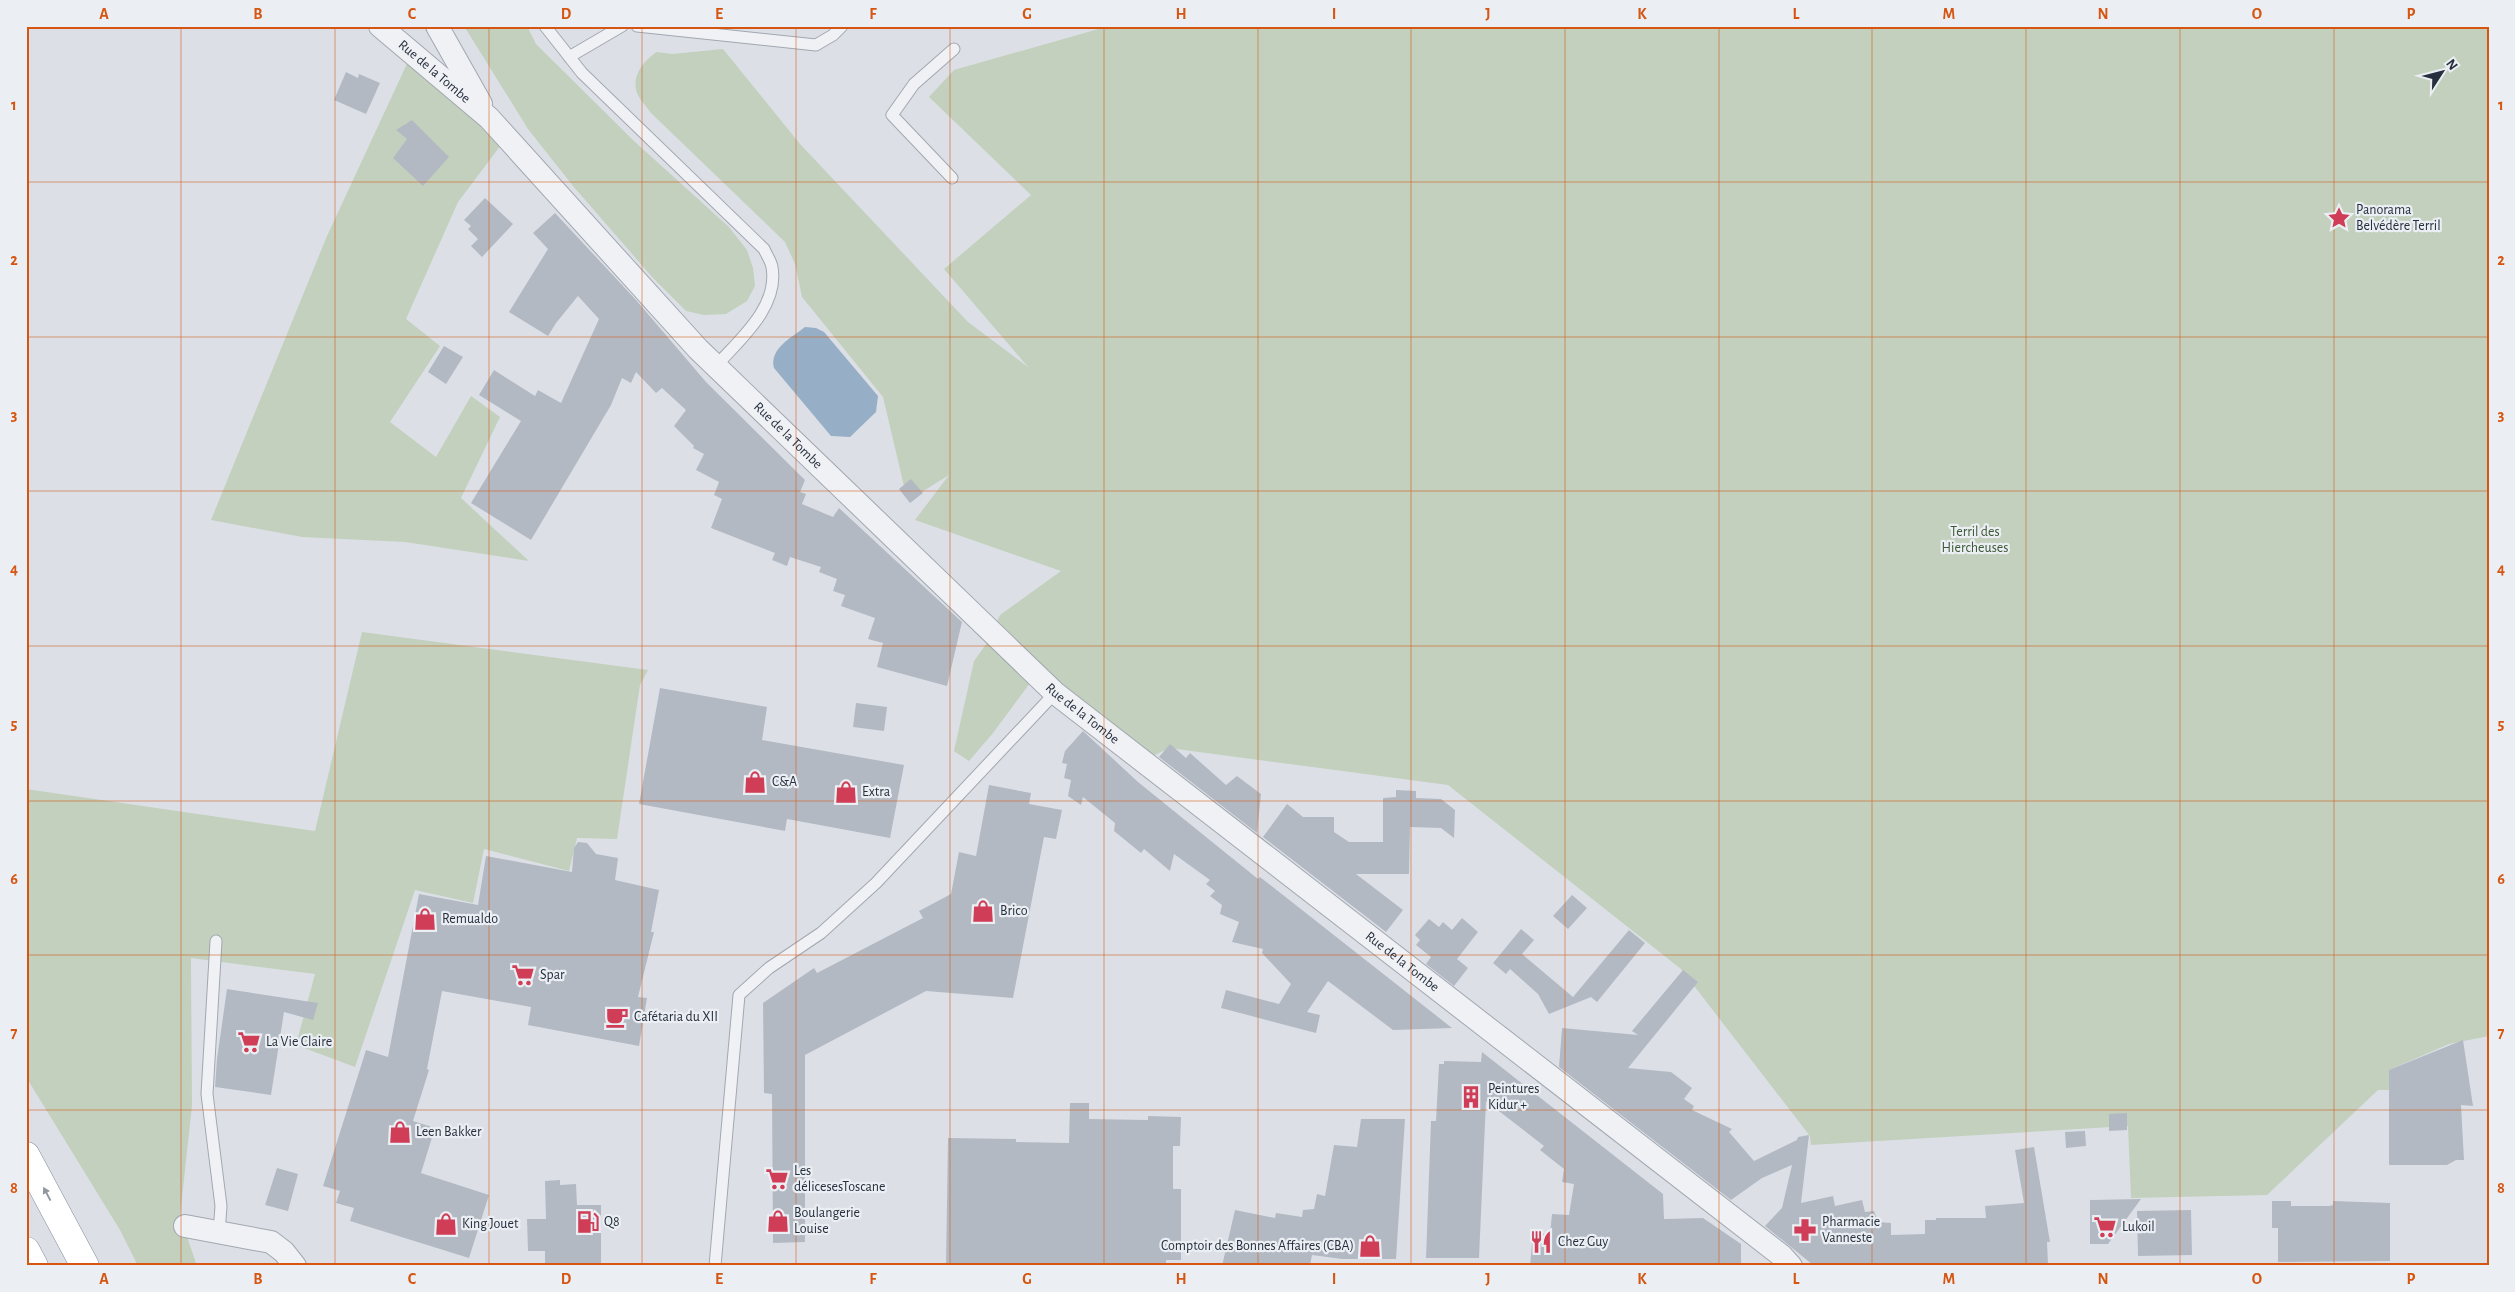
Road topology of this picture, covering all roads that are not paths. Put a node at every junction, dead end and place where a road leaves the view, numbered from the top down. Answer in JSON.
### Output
{"nodes":[{"id":1,"x":380,"y":26,"type":"edge"},
{"id":2,"x":437,"y":26,"type":"edge"},
{"id":3,"x":545,"y":26,"type":"edge"},
{"id":4,"x":622,"y":26,"type":"edge"},
{"id":5,"x":637,"y":26,"type":"edge"},
{"id":6,"x":842,"y":26,"type":"edge"},
{"id":7,"x":954,"y":49,"type":"dead end"},
{"id":8,"x":569,"y":57,"type":"junction"},
{"id":9,"x":489,"y":118,"type":"junction"},
{"id":10,"x":952,"y":178,"type":"dead end"},
{"id":11,"x":716,"y":366,"type":"junction"},
{"id":12,"x":1055,"y":693,"type":"junction"},
{"id":13,"x":216,"y":941,"type":"dead end"},
{"id":14,"x":26,"y":1156,"type":"edge"},
{"id":15,"x":185,"y":1226,"type":"dead end"},
{"id":16,"x":1746,"y":1230,"type":"junction"},
{"id":17,"x":219,"y":1232,"type":"junction"},
{"id":18,"x":26,"y":1250,"type":"edge"},
{"id":19,"x":34,"y":1266,"type":"edge"},
{"id":20,"x":85,"y":1266,"type":"edge"},
{"id":21,"x":295,"y":1266,"type":"edge"},
{"id":22,"x":715,"y":1266,"type":"edge"},
{"id":23,"x":1765,"y":1266,"type":"edge"},
{"id":24,"x":1791,"y":1266,"type":"edge"}],
"edges":[{"from":1,"to":9,"type":"street","name":"Rue de la Tombe"},
{"from":2,"to":9,"type":"street","name":"Rue de la Tombe"},
{"from":3,"to":8,"type":"lane"},
{"from":4,"to":8,"type":"lane"},
{"from":5,"to":6,"type":"lane"},
{"from":7,"to":10,"type":"lane"},
{"from":8,"to":11,"type":"lane"},
{"from":9,"to":11,"type":"street","name":"Rue de la Tombe"},
{"from":11,"to":12,"type":"street","name":"Rue de la Tombe"},
{"from":12,"to":16,"type":"street","name":"Rue de la Tombe"},
{"from":12,"to":22,"type":"lane"},
{"from":13,"to":17,"type":"lane"},
{"from":20,"to":14,"type":"highway","one_way":true},
{"from":15,"to":17,"type":"street"},
{"from":16,"to":23,"type":"street","name":"Rue de la Tombe"},
{"from":16,"to":24,"type":"street","name":"Rue de la Tombe"},
{"from":17,"to":21,"type":"street"},
{"from":18,"to":19,"type":"highway"}]}
